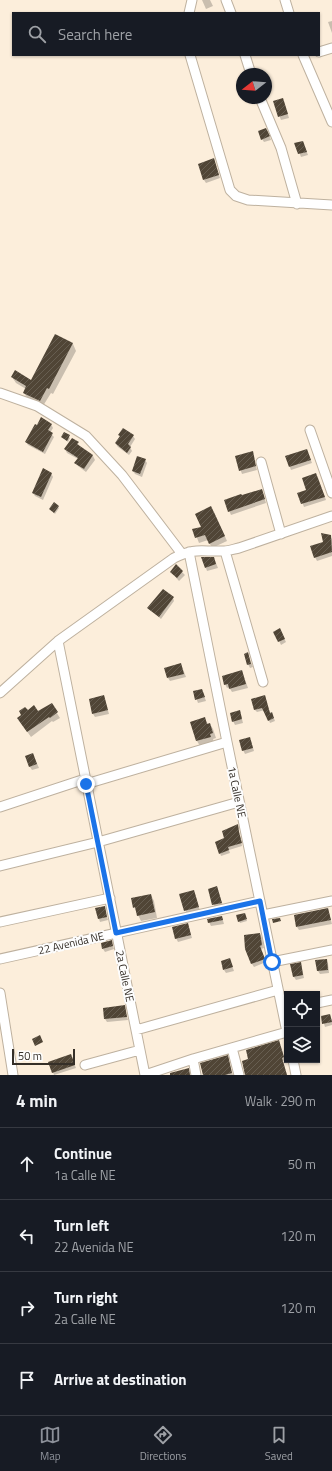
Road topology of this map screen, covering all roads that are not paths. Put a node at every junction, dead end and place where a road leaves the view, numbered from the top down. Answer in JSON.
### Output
{"nodes":[{"id":1,"x":192,"y":0,"type":"edge"},
{"id":2,"x":226,"y":0,"type":"edge"},
{"id":3,"x":285,"y":0,"type":"edge"},
{"id":4,"x":189,"y":12,"type":"edge"},
{"id":5,"x":230,"y":12,"type":"edge"},
{"id":6,"x":289,"y":12,"type":"edge"},
{"id":7,"x":332,"y":48,"type":"edge"},
{"id":8,"x":320,"y":52,"type":"edge"},
{"id":9,"x":190,"y":56,"type":"edge"},
{"id":10,"x":245,"y":56,"type":"edge"},
{"id":11,"x":305,"y":56,"type":"edge"},
{"id":12,"x":249,"y":68,"type":"edge"},
{"id":13,"x":263,"y":104,"type":"edge"},
{"id":14,"x":332,"y":122,"type":"edge"},
{"id":15,"x":297,"y":204,"type":"junction"},
{"id":16,"x":332,"y":205,"type":"edge"},
{"id":17,"x":0,"y":393,"type":"edge"},
{"id":18,"x":310,"y":430,"type":"dead end"},
{"id":19,"x":261,"y":462,"type":"dead end"},
{"id":20,"x":332,"y":493,"type":"edge"},
{"id":21,"x":332,"y":516,"type":"edge"},
{"id":22,"x":281,"y":534,"type":"junction"},
{"id":23,"x":224,"y":551,"type":"junction"},
{"id":24,"x":186,"y":553,"type":"junction"},
{"id":25,"x":58,"y":641,"type":"junction"},
{"id":26,"x":263,"y":682,"type":"dead end"},
{"id":27,"x":0,"y":693,"type":"edge"},
{"id":28,"x":227,"y":742,"type":"junction"},
{"id":29,"x":86,"y":782,"type":"junction"},
{"id":30,"x":239,"y":802,"type":"junction"},
{"id":31,"x":0,"y":807,"type":"edge"},
{"id":32,"x":98,"y":842,"type":"junction"},
{"id":33,"x":0,"y":866,"type":"edge"},
{"id":34,"x":110,"y":898,"type":"junction"},
{"id":35,"x":260,"y":901,"type":"junction"},
{"id":36,"x":332,"y":901,"type":"edge"},
{"id":37,"x":263,"y":915,"type":"junction"},
{"id":38,"x":0,"y":922,"type":"edge"},
{"id":39,"x":116,"y":933,"type":"junction"},
{"id":40,"x":332,"y":950,"type":"edge"},
{"id":41,"x":0,"y":959,"type":"edge"},
{"id":42,"x":272,"y":962,"type":"junction"},
{"id":43,"x":278,"y":990,"type":"junction"},
{"id":44,"x":0,"y":997,"type":"edge"},
{"id":45,"x":332,"y":1000,"type":"edge"},
{"id":46,"x":320,"y":1003,"type":"edge"},
{"id":47,"x":284,"y":1007,"type":"edge"},
{"id":48,"x":136,"y":1030,"type":"junction"},
{"id":49,"x":284,"y":1033,"type":"edge"},
{"id":50,"x":232,"y":1048,"type":"junction"},
{"id":51,"x":140,"y":1050,"type":"junction"},
{"id":52,"x":193,"y":1059,"type":"junction"},
{"id":53,"x":294,"y":1063,"type":"edge"},
{"id":54,"x":85,"y":1065,"type":"dead end"},
{"id":55,"x":13,"y":1075,"type":"edge"},
{"id":56,"x":145,"y":1075,"type":"edge"},
{"id":57,"x":196,"y":1075,"type":"edge"},
{"id":58,"x":239,"y":1075,"type":"edge"},
{"id":59,"x":296,"y":1075,"type":"edge"}],
"edges":[{"from":1,"to":4,"type":"street"},
{"from":2,"to":5,"type":"street"},
{"from":3,"to":6,"type":"street"},
{"from":7,"to":8,"type":"street"},
{"from":9,"to":15,"type":"street"},
{"from":10,"to":12,"type":"street"},
{"from":11,"to":14,"type":"street"},
{"from":13,"to":15,"type":"street"},
{"from":15,"to":16,"type":"street"},
{"from":17,"to":24,"type":"street"},
{"from":18,"to":20,"type":"street"},
{"from":19,"to":22,"type":"street"},
{"from":21,"to":22,"type":"street"},
{"from":22,"to":23,"type":"street"},
{"from":23,"to":24,"type":"street"},
{"from":23,"to":26,"type":"street"},
{"from":24,"to":25,"type":"street"},
{"from":24,"to":28,"type":"street","name":"1a Calle NE"},
{"from":25,"to":27,"type":"street"},
{"from":25,"to":29,"type":"street","name":"2a Calle NE"},
{"from":28,"to":29,"type":"street"},
{"from":28,"to":30,"type":"street","name":"1a Calle NE"},
{"from":29,"to":31,"type":"street"},
{"from":29,"to":32,"type":"street","name":"2a Calle NE"},
{"from":30,"to":32,"type":"street"},
{"from":30,"to":35,"type":"street","name":"1a Calle NE"},
{"from":32,"to":33,"type":"street"},
{"from":32,"to":34,"type":"street","name":"2a Calle NE"},
{"from":34,"to":38,"type":"street"},
{"from":34,"to":39,"type":"street","name":"2a Calle NE"},
{"from":35,"to":37,"type":"street","name":"1a Calle NE"},
{"from":35,"to":39,"type":"street","name":"22 Avenida NE"},
{"from":36,"to":37,"type":"street"},
{"from":37,"to":42,"type":"street","name":"1a Calle NE"},
{"from":39,"to":41,"type":"street","name":"22 Avenida NE"},
{"from":39,"to":48,"type":"street","name":"2a Calle NE"},
{"from":40,"to":42,"type":"street"},
{"from":42,"to":43,"type":"street","name":"1a Calle NE"},
{"from":43,"to":47,"type":"street","name":"1a Calle NE"},
{"from":43,"to":48,"type":"street"},
{"from":44,"to":55,"type":"street"},
{"from":45,"to":46,"type":"street"},
{"from":48,"to":51,"type":"street","name":"2a Calle NE"},
{"from":49,"to":50,"type":"street"},
{"from":50,"to":52,"type":"street"},
{"from":50,"to":58,"type":"street"},
{"from":51,"to":54,"type":"street"},
{"from":51,"to":56,"type":"street","name":"2a Calle NE"},
{"from":52,"to":56,"type":"street"},
{"from":52,"to":57,"type":"street"},
{"from":53,"to":59,"type":"street"}]}
